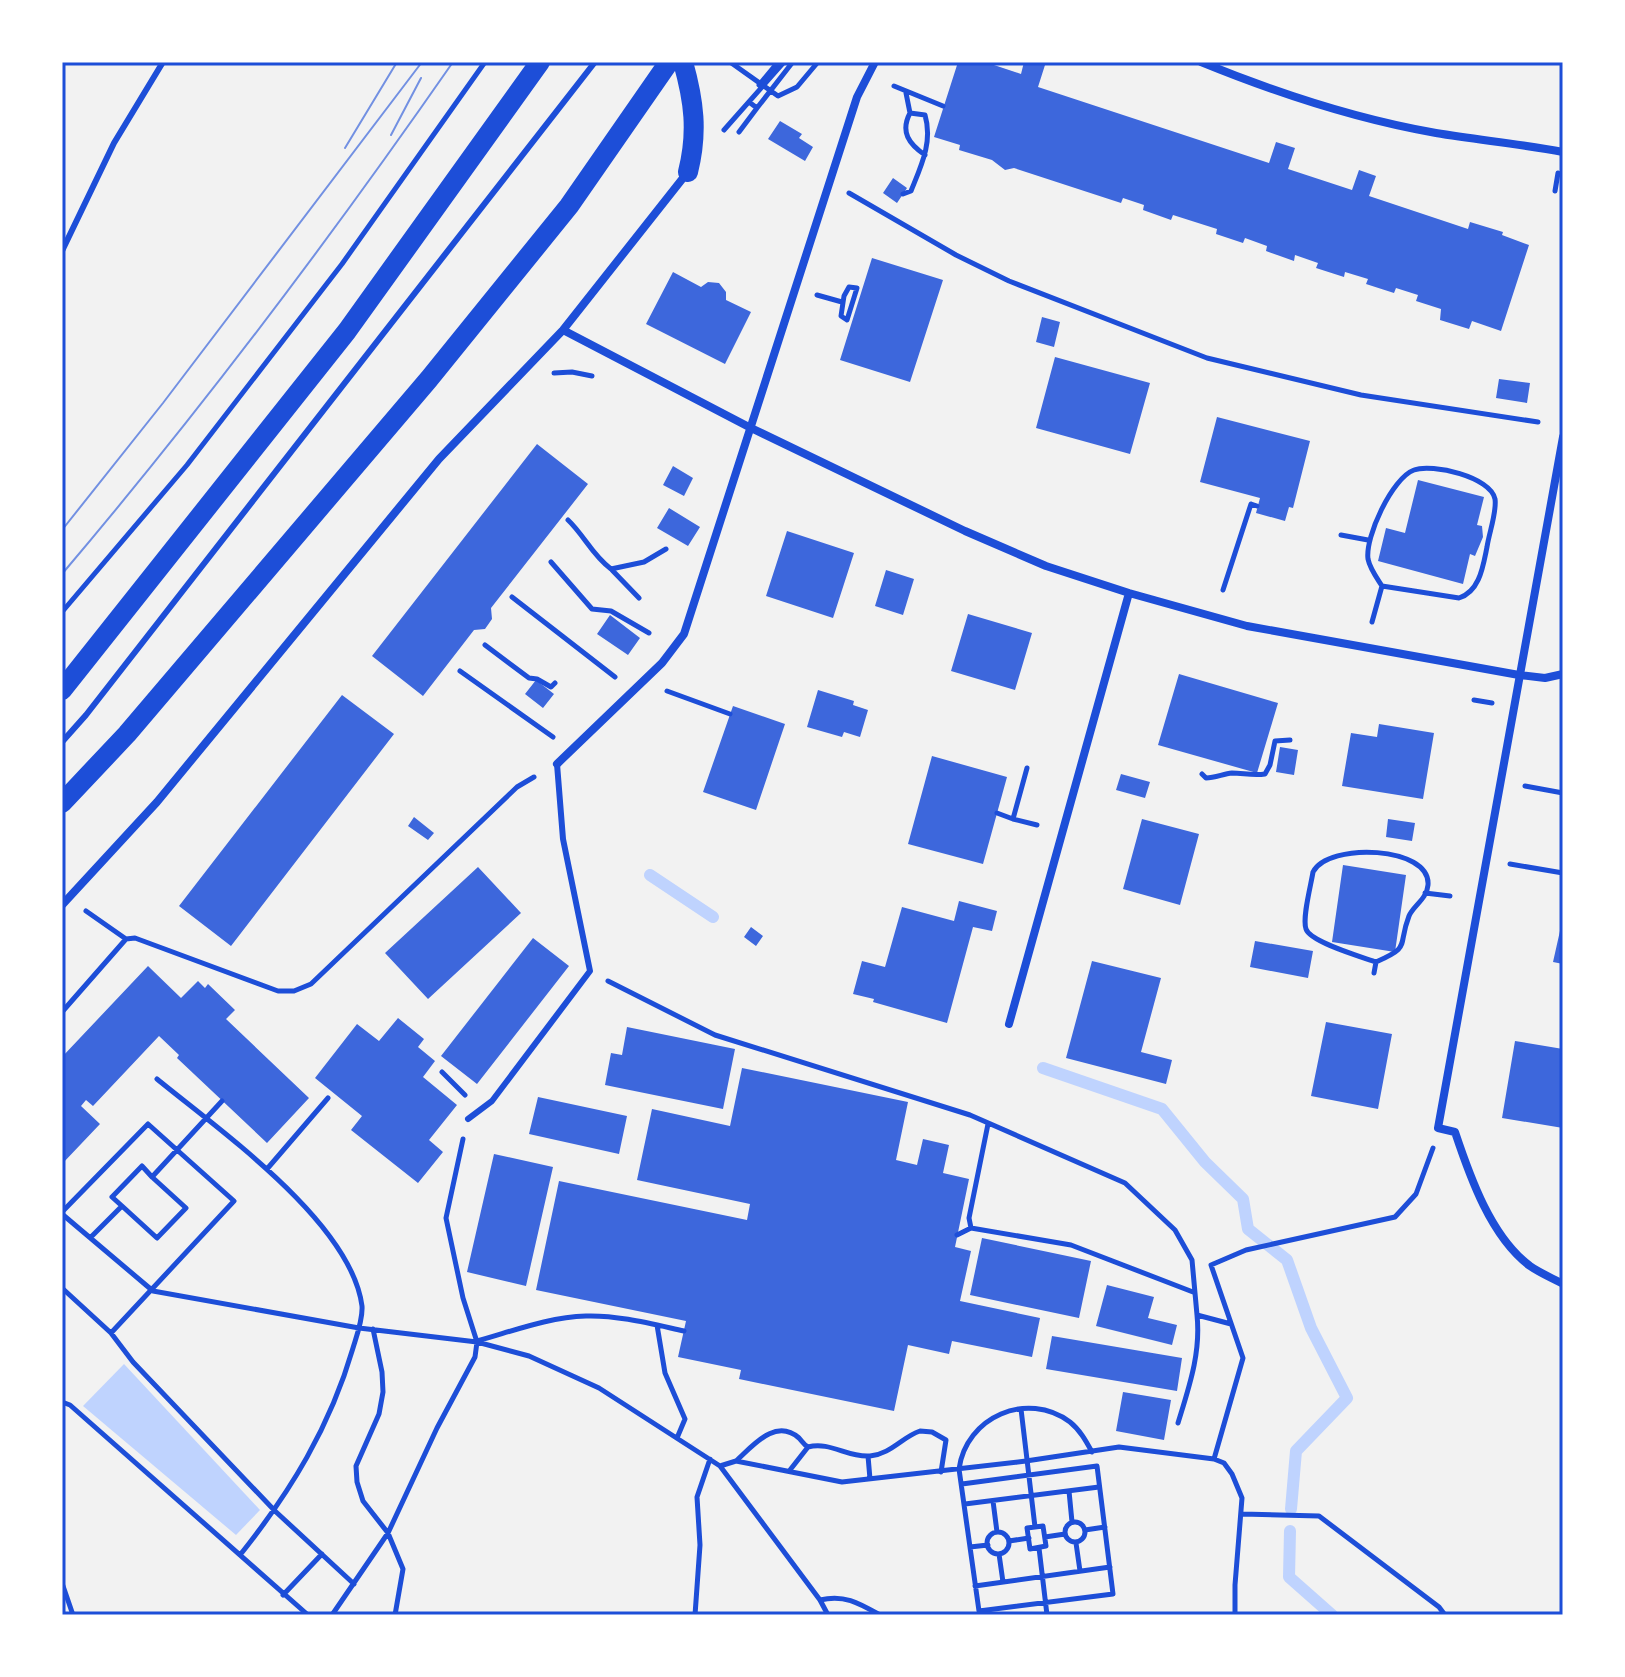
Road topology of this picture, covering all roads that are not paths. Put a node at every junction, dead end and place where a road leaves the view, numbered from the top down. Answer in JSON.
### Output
{"nodes":[{"id":1,"x":163,"y":62,"type":"edge"},
{"id":2,"x":540,"y":62,"type":"edge"},
{"id":3,"x":595,"y":62,"type":"edge"},
{"id":4,"x":669,"y":62,"type":"edge"},
{"id":5,"x":683,"y":62,"type":"edge"},
{"id":6,"x":875,"y":62,"type":"edge"},
{"id":7,"x":1201,"y":62,"type":"edge"},
{"id":8,"x":1563,"y":152,"type":"edge"},
{"id":9,"x":688,"y":172,"type":"joint"},
{"id":10,"x":62,"y":251,"type":"edge"},
{"id":11,"x":563,"y":330,"type":"junction"},
{"id":12,"x":749,"y":427,"type":"junction"},
{"id":13,"x":1563,"y":437,"type":"edge"},
{"id":14,"x":1129,"y":593,"type":"junction"},
{"id":15,"x":1563,"y":674,"type":"edge"},
{"id":16,"x":1519,"y":675,"type":"junction"},
{"id":17,"x":62,"y":690,"type":"edge"},
{"id":18,"x":62,"y":742,"type":"edge"},
{"id":19,"x":557,"y":764,"type":"joint"},
{"id":20,"x":62,"y":803,"type":"edge"},
{"id":21,"x":62,"y":905,"type":"edge"},
{"id":22,"x":1009,"y":1024,"type":"dead end"},
{"id":23,"x":468,"y":1119,"type":"road end"},
{"id":24,"x":1563,"y":1284,"type":"edge"}],
"edges":[{"from":1,"to":10,"type":"lane"},
{"from":2,"to":17,"type":"main road"},
{"from":3,"to":18,"type":"lane"},
{"from":4,"to":20,"type":"main road"},
{"from":5,"to":9,"type":"main road"},
{"from":6,"to":12,"type":"street"},
{"from":7,"to":8,"type":"street"},
{"from":9,"to":11,"type":"street"},
{"from":11,"to":12,"type":"street"},
{"from":11,"to":21,"type":"street"},
{"from":12,"to":14,"type":"street"},
{"from":12,"to":19,"type":"street"},
{"from":13,"to":16,"type":"street"},
{"from":14,"to":16,"type":"street"},
{"from":14,"to":22,"type":"street"},
{"from":15,"to":16,"type":"street"},
{"from":16,"to":24,"type":"street"},
{"from":19,"to":23,"type":"lane"}]}
